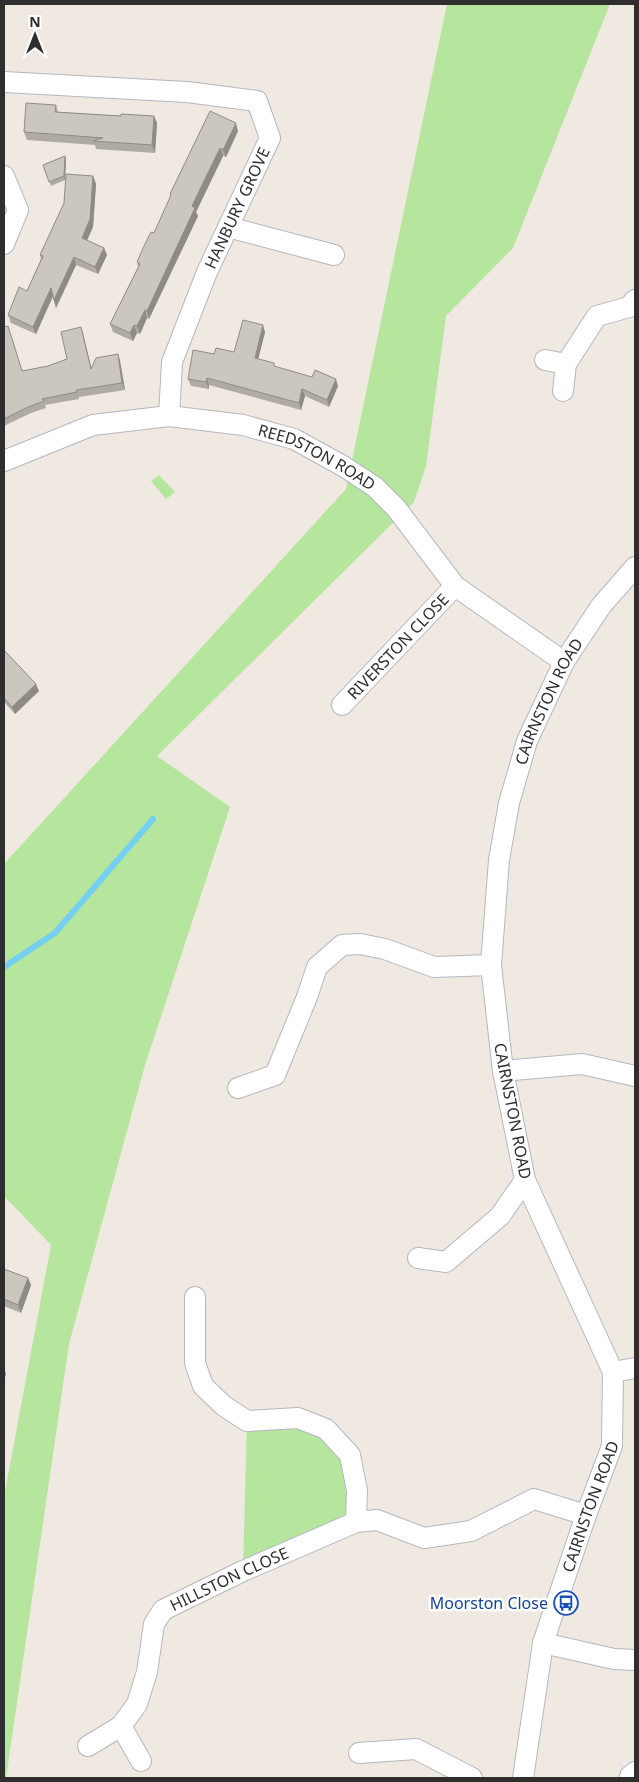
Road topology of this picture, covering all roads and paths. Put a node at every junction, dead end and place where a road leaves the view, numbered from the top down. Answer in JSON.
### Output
{"nodes":[{"id":1,"x":4,"y":82,"type":"edge"},
{"id":2,"x":4,"y":176,"type":"edge"},
{"id":3,"x":228,"y":227,"type":"junction"},
{"id":4,"x":4,"y":244,"type":"edge"},
{"id":5,"x":334,"y":255,"type":"dead end"},
{"id":6,"x":635,"y":300,"type":"edge"},
{"id":7,"x":545,"y":360,"type":"dead end"},
{"id":8,"x":566,"y":364,"type":"junction"},
{"id":9,"x":563,"y":391,"type":"dead end"},
{"id":10,"x":170,"y":416,"type":"junction"},
{"id":11,"x":4,"y":461,"type":"edge"},
{"id":12,"x":635,"y":567,"type":"edge"},
{"id":13,"x":455,"y":586,"type":"junction"},
{"id":14,"x":564,"y":662,"type":"junction"},
{"id":15,"x":342,"y":705,"type":"dead end"},
{"id":16,"x":491,"y":965,"type":"junction"},
{"id":17,"x":503,"y":1071,"type":"junction"},
{"id":18,"x":635,"y":1076,"type":"edge"},
{"id":19,"x":238,"y":1088,"type":"dead end"},
{"id":20,"x":525,"y":1180,"type":"junction"},
{"id":21,"x":418,"y":1258,"type":"dead end"},
{"id":22,"x":195,"y":1297,"type":"dead end"},
{"id":23,"x":635,"y":1368,"type":"edge"},
{"id":24,"x":613,"y":1372,"type":"junction"},
{"id":25,"x":586,"y":1515,"type":"junction"},
{"id":26,"x":356,"y":1522,"type":"junction"},
{"id":27,"x":543,"y":1643,"type":"junction"},
{"id":28,"x":635,"y":1660,"type":"edge"},
{"id":29,"x":120,"y":1726,"type":"junction"},
{"id":30,"x":88,"y":1746,"type":"dead end"},
{"id":31,"x":359,"y":1753,"type":"dead end"},
{"id":32,"x":141,"y":1761,"type":"dead end"},
{"id":33,"x":472,"y":1778,"type":"edge"},
{"id":34,"x":523,"y":1778,"type":"edge"}],
"edges":[{"from":1,"to":3,"type":"street","name":"HANBURY GROVE"},
{"from":2,"to":4,"type":"street"},
{"from":3,"to":5,"type":"street"},
{"from":3,"to":10,"type":"street","name":"HANBURY GROVE"},
{"from":6,"to":8,"type":"street"},
{"from":7,"to":8,"type":"street"},
{"from":8,"to":9,"type":"street"},
{"from":10,"to":11,"type":"street","name":"REEDSTON ROAD"},
{"from":10,"to":13,"type":"street","name":"REEDSTON ROAD"},
{"from":12,"to":14,"type":"street","name":"CAIRNSTON ROAD"},
{"from":13,"to":14,"type":"street","name":"REEDSTON ROAD"},
{"from":13,"to":15,"type":"street","name":"RIVERSTON CLOSE"},
{"from":14,"to":16,"type":"street","name":"CAIRNSTON ROAD"},
{"from":16,"to":17,"type":"street","name":"CAIRNSTON ROAD"},
{"from":16,"to":19,"type":"street"},
{"from":17,"to":18,"type":"street"},
{"from":17,"to":20,"type":"street","name":"CAIRNSTON ROAD"},
{"from":20,"to":21,"type":"street"},
{"from":20,"to":24,"type":"street","name":"CAIRNSTON ROAD"},
{"from":22,"to":26,"type":"street"},
{"from":23,"to":24,"type":"street"},
{"from":24,"to":25,"type":"street","name":"CAIRNSTON ROAD"},
{"from":25,"to":26,"type":"street","name":"HILLSTON CLOSE"},
{"from":25,"to":27,"type":"street","name":"CAIRNSTON ROAD"},
{"from":26,"to":29,"type":"street","name":"HILLSTON CLOSE"},
{"from":27,"to":28,"type":"street"},
{"from":27,"to":34,"type":"street","name":"CAIRNSTON ROAD"},
{"from":29,"to":30,"type":"street","name":"HILLSTON CLOSE"},
{"from":29,"to":32,"type":"street"},
{"from":31,"to":33,"type":"street"}]}
